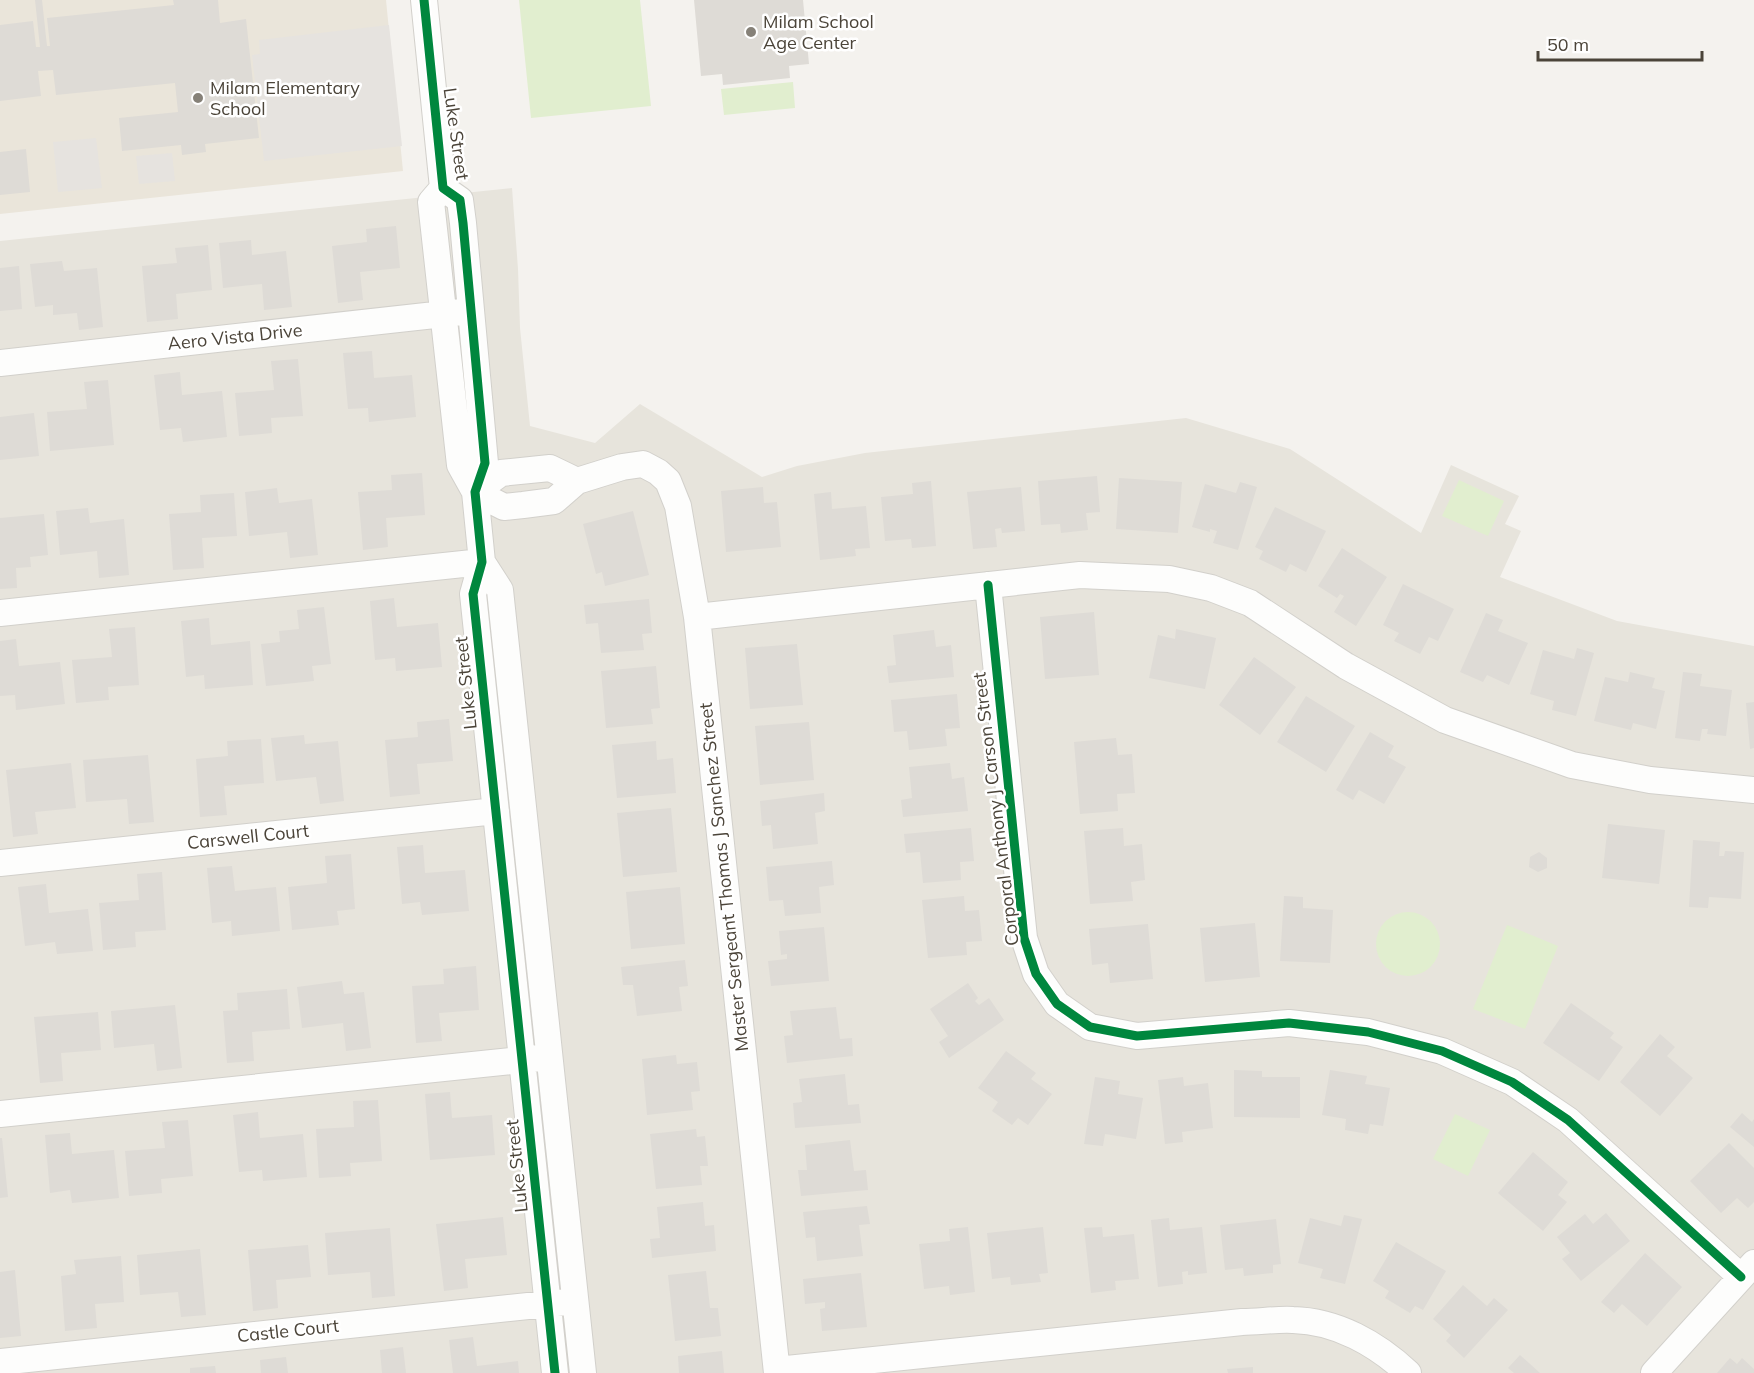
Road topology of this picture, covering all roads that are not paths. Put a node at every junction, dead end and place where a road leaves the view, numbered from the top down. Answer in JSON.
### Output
{"nodes":[{"id":1,"x":424,"y":0,"type":"edge"},
{"id":2,"x":443,"y":188,"type":"junction"},
{"id":3,"x":471,"y":311,"type":"junction"},
{"id":4,"x":443,"y":315,"type":"junction"},
{"id":5,"x":0,"y":363,"type":"edge"},
{"id":6,"x":577,"y":481,"type":"junction"},
{"id":7,"x":475,"y":492,"type":"junction"},
{"id":8,"x":482,"y":562,"type":"junction"},
{"id":9,"x":988,"y":585,"type":"junction"},
{"id":10,"x":0,"y":613,"type":"edge"},
{"id":11,"x":697,"y":617,"type":"junction"},
{"id":12,"x":1754,"y":790,"type":"edge"},
{"id":13,"x":496,"y":811,"type":"junction"},
{"id":14,"x":0,"y":863,"type":"edge"},
{"id":15,"x":549,"y":1058,"type":"junction"},
{"id":16,"x":523,"y":1060,"type":"junction"},
{"id":17,"x":0,"y":1114,"type":"edge"},
{"id":18,"x":1747,"y":1270,"type":"edge"},
{"id":19,"x":575,"y":1301,"type":"junction"},
{"id":20,"x":548,"y":1304,"type":"junction"},
{"id":21,"x":0,"y":1362,"type":"edge"},
{"id":22,"x":777,"y":1372,"type":"edge"},
{"id":23,"x":555,"y":1373,"type":"edge"},
{"id":24,"x":583,"y":1373,"type":"edge"},
{"id":25,"x":1408,"y":1373,"type":"edge"},
{"id":26,"x":1654,"y":1373,"type":"edge"}],
"edges":[{"from":1,"to":2,"type":"street","name":"Luke Street"},
{"from":2,"to":3,"type":"street","name":"Luke Street"},
{"from":2,"to":4,"type":"street","name":"Luke Street"},
{"from":3,"to":4,"type":"street","name":"Aero Vista Drive"},
{"from":3,"to":7,"type":"street","name":"Luke Street"},
{"from":4,"to":5,"type":"street","name":"Aero Vista Drive"},
{"from":4,"to":7,"type":"street","name":"Luke Street"},
{"from":6,"to":7,"type":"street"},
{"from":6,"to":7,"type":"street","name":"Master Sergeant Thomas J Sanchez Street"},
{"from":6,"to":11,"type":"street","name":"Master Sergeant Thomas J Sanchez Street"},
{"from":7,"to":8,"type":"street","name":"Luke Street"},
{"from":8,"to":10,"type":"street"},
{"from":8,"to":13,"type":"street","name":"Luke Street"},
{"from":8,"to":15,"type":"street","name":"Luke Street"},
{"from":9,"to":11,"type":"street"},
{"from":9,"to":12,"type":"street"},
{"from":9,"to":18,"type":"street","name":"Corporal Anthony J Carson Street"},
{"from":11,"to":22,"type":"street","name":"Master Sergeant Thomas J Sanchez Street"},
{"from":13,"to":14,"type":"street","name":"Carswell Court"},
{"from":13,"to":16,"type":"street","name":"Luke Street"},
{"from":15,"to":16,"type":"street"},
{"from":15,"to":19,"type":"street","name":"Luke Street"},
{"from":16,"to":17,"type":"street"},
{"from":16,"to":20,"type":"street","name":"Luke Street"},
{"from":18,"to":26,"type":"street"},
{"from":19,"to":20,"type":"street","name":"Castle Court"},
{"from":19,"to":24,"type":"street","name":"Luke Street"},
{"from":20,"to":21,"type":"street","name":"Castle Court"},
{"from":20,"to":23,"type":"street","name":"Luke Street"},
{"from":22,"to":25,"type":"street"}]}
